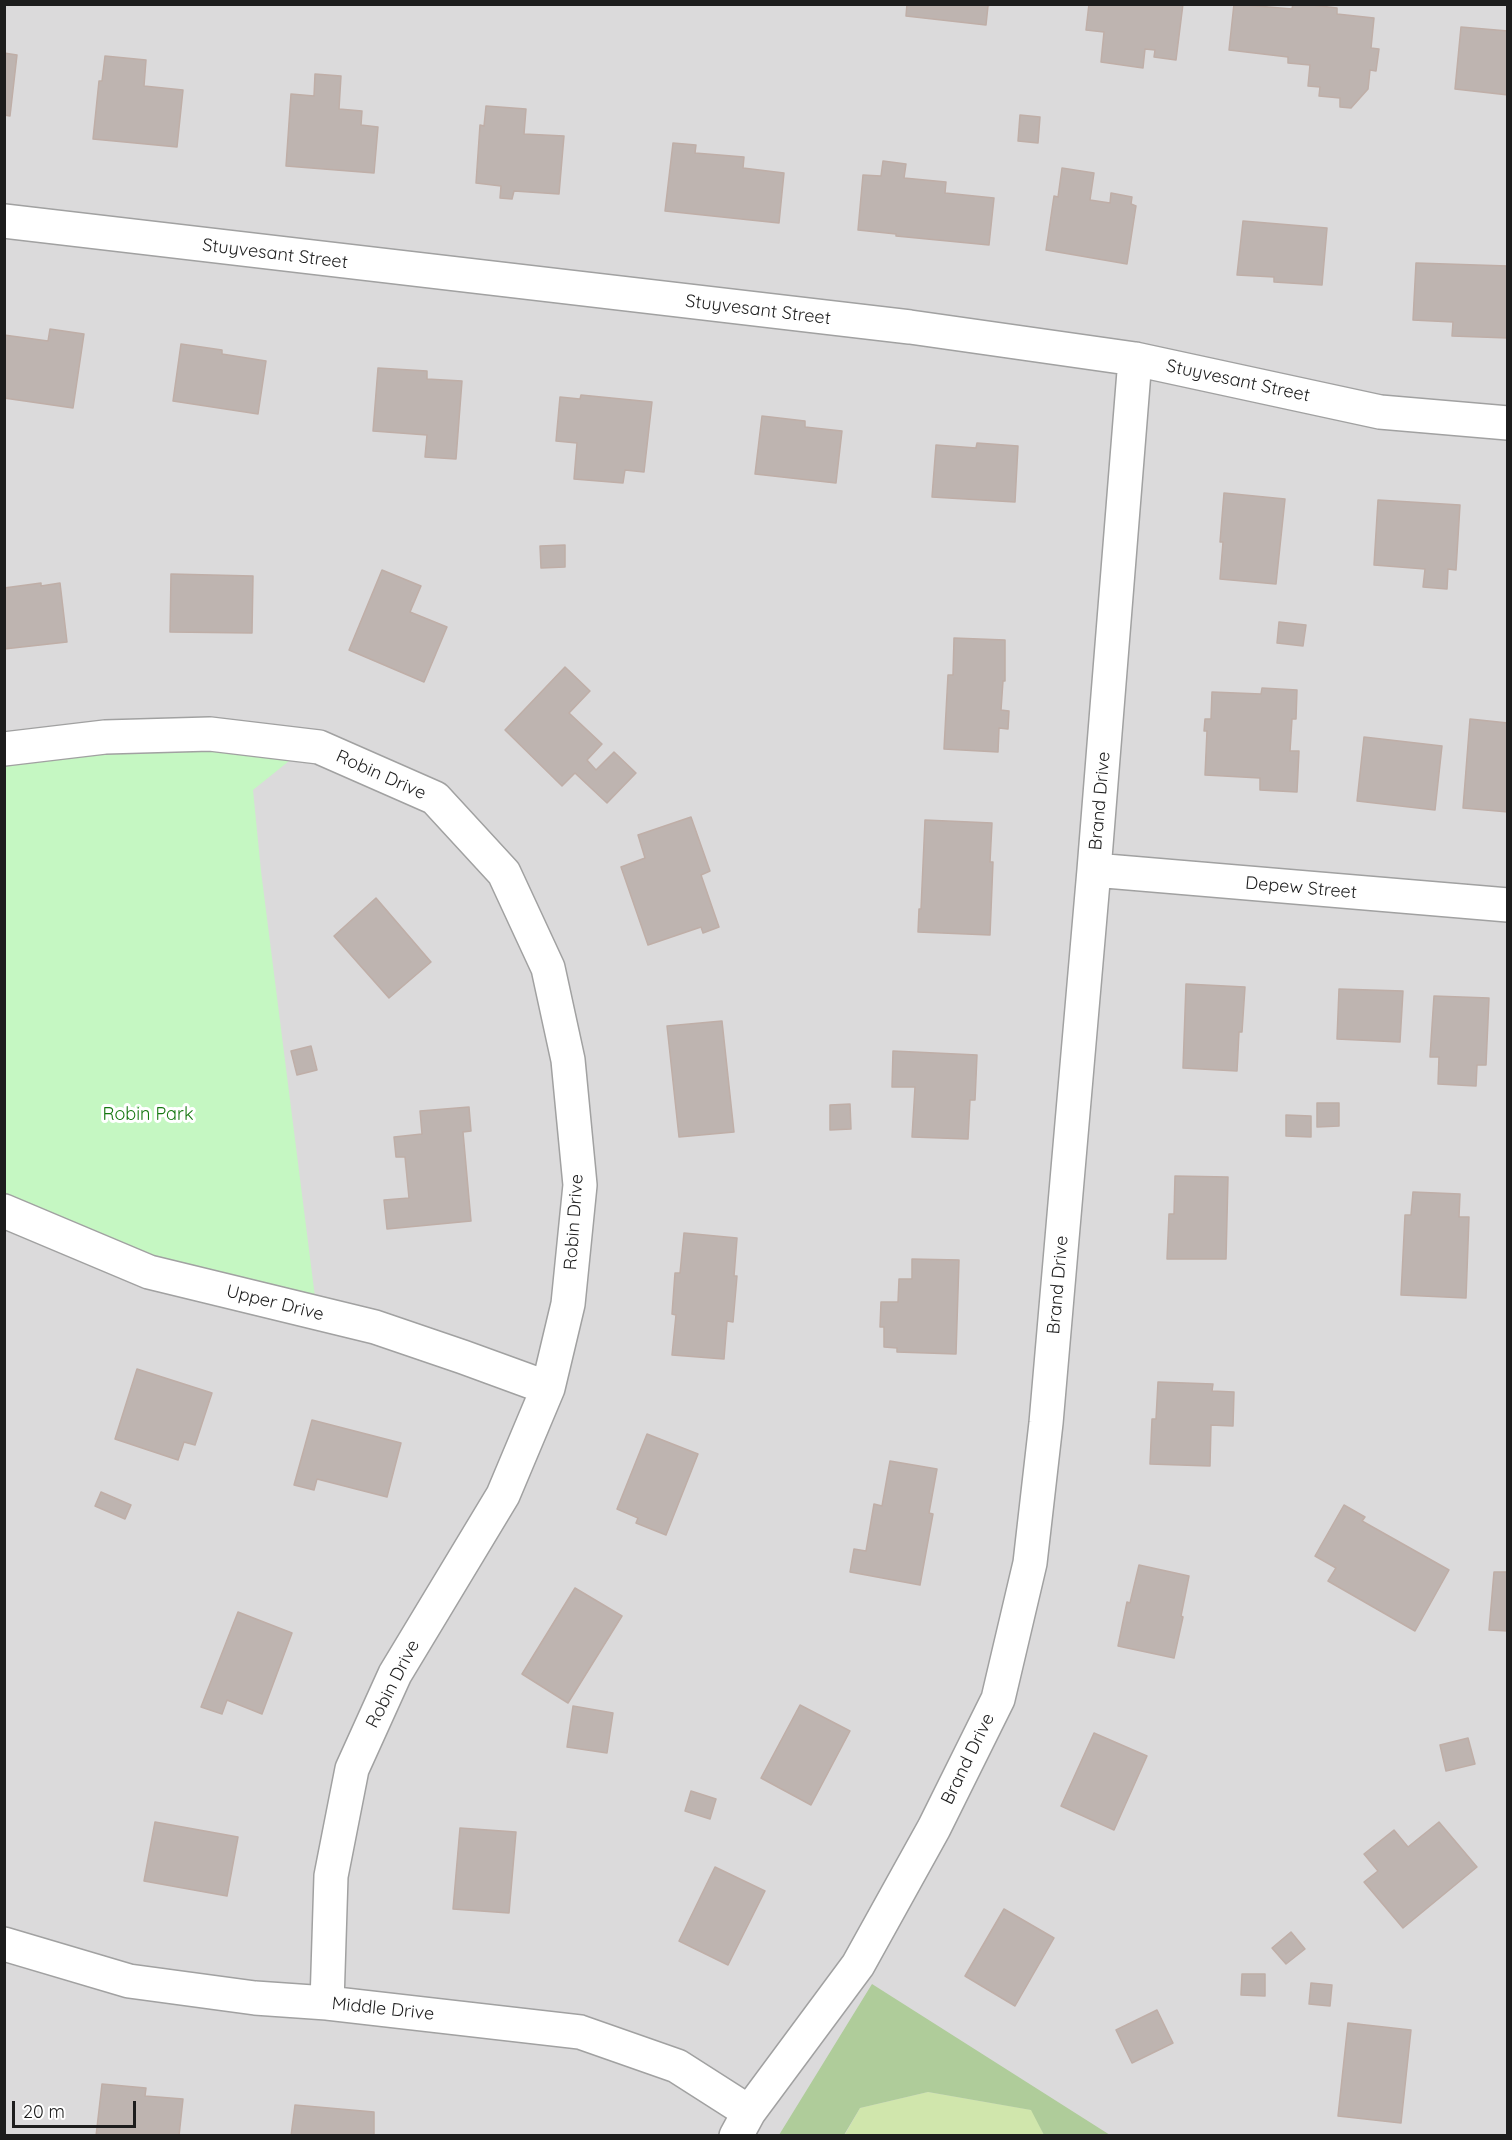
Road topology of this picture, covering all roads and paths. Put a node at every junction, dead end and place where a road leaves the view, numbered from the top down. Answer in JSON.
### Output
{"nodes":[{"id":1,"x":4,"y":221,"type":"edge"},
{"id":2,"x":1135,"y":359,"type":"junction"},
{"id":3,"x":1508,"y":423,"type":"edge"},
{"id":4,"x":4,"y":749,"type":"edge"},
{"id":5,"x":1094,"y":870,"type":"junction"},
{"id":6,"x":1508,"y":905,"type":"edge"},
{"id":7,"x":4,"y":1211,"type":"edge"},
{"id":8,"x":548,"y":1388,"type":"junction"},
{"id":9,"x":4,"y":1944,"type":"edge"},
{"id":10,"x":327,"y":2003,"type":"junction"},
{"id":11,"x":742,"y":2124,"type":"edge"}],
"edges":[{"from":1,"to":2,"type":"street","name":"Stuyvesant Street"},
{"from":2,"to":3,"type":"street","name":"Stuyvesant Street"},
{"from":2,"to":5,"type":"street","name":"Brand Drive"},
{"from":4,"to":8,"type":"street","name":"Robin Drive"},
{"from":5,"to":6,"type":"street","name":"Depew Street"},
{"from":5,"to":11,"type":"street","name":"Brand Drive"},
{"from":7,"to":8,"type":"street","name":"Upper Drive"},
{"from":8,"to":10,"type":"street","name":"Robin Drive"},
{"from":9,"to":10,"type":"street","name":"Middle Drive"},
{"from":10,"to":11,"type":"street","name":"Middle Drive"}]}
